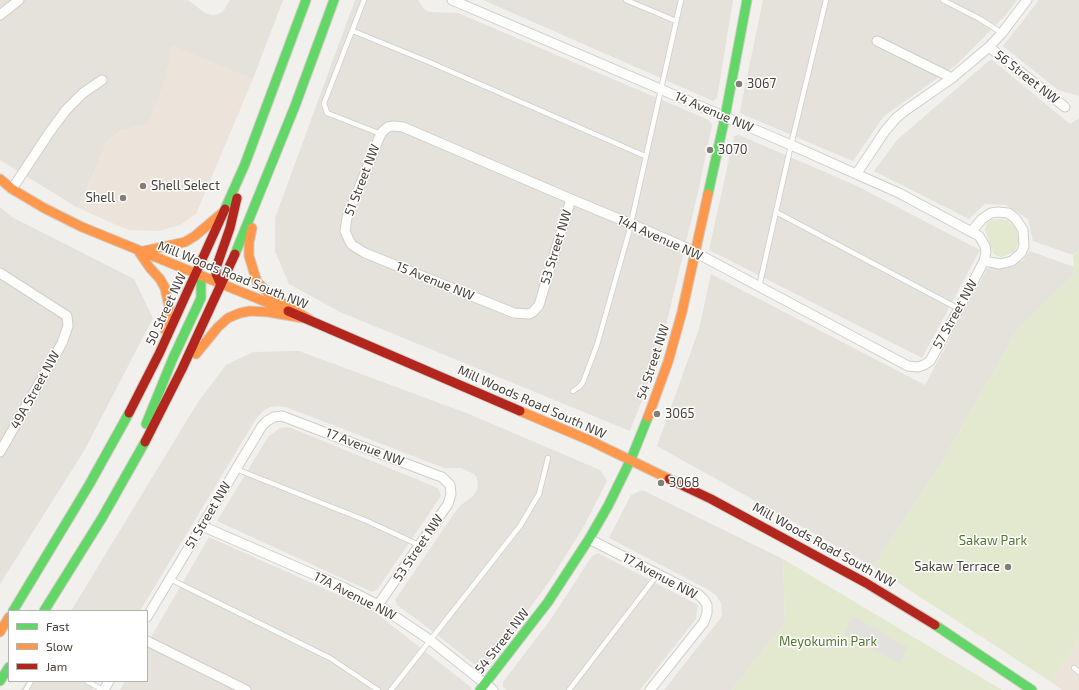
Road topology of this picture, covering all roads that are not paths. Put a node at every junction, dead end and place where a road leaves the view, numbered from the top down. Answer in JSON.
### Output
{"nodes":[{"id":1,"x":18,"y":0,"type":"edge"},
{"id":2,"x":306,"y":0,"type":"edge"},
{"id":3,"x":334,"y":0,"type":"edge"},
{"id":4,"x":364,"y":0,"type":"edge"},
{"id":5,"x":452,"y":0,"type":"edge"},
{"id":6,"x":626,"y":0,"type":"edge"},
{"id":7,"x":680,"y":0,"type":"edge"},
{"id":8,"x":747,"y":0,"type":"edge"},
{"id":9,"x":826,"y":0,"type":"edge"},
{"id":10,"x":943,"y":0,"type":"edge"},
{"id":11,"x":1027,"y":0,"type":"edge"},
{"id":12,"x":0,"y":15,"type":"edge"},
{"id":13,"x":676,"y":21,"type":"junction"},
{"id":14,"x":353,"y":31,"type":"junction"},
{"id":15,"x":1002,"y":33,"type":"junction"},
{"id":16,"x":877,"y":41,"type":"dead end"},
{"id":17,"x":989,"y":47,"type":"junction"},
{"id":18,"x":952,"y":78,"type":"junction"},
{"id":19,"x":102,"y":80,"type":"dead end"},
{"id":20,"x":660,"y":89,"type":"junction"},
{"id":21,"x":1065,"y":107,"type":"dead end"},
{"id":22,"x":725,"y":117,"type":"junction"},
{"id":23,"x":388,"y":127,"type":"joint"},
{"id":24,"x":381,"y":134,"type":"junction"},
{"id":25,"x":791,"y":145,"type":"junction"},
{"id":26,"x":645,"y":156,"type":"junction"},
{"id":27,"x":245,"y":164,"type":"junction"},
{"id":28,"x":857,"y":174,"type":"junction"},
{"id":29,"x":266,"y":178,"type":"junction"},
{"id":30,"x":0,"y":179,"type":"edge"},
{"id":31,"x":12,"y":189,"type":"junction"},
{"id":32,"x":571,"y":199,"type":"junction"},
{"id":33,"x":225,"y":211,"type":"junction"},
{"id":34,"x":776,"y":212,"type":"junction"},
{"id":35,"x":631,"y":224,"type":"junction"},
{"id":36,"x":976,"y":234,"type":"junction"},
{"id":37,"x":347,"y":236,"type":"joint"},
{"id":38,"x":139,"y":252,"type":"junction"},
{"id":39,"x":696,"y":252,"type":"junction"},
{"id":40,"x":984,"y":260,"type":"junction"},
{"id":41,"x":0,"y":273,"type":"edge"},
{"id":42,"x":196,"y":275,"type":"junction"},
{"id":43,"x":221,"y":285,"type":"junction"},
{"id":44,"x":759,"y":287,"type":"junction"},
{"id":45,"x":959,"y":310,"type":"junction"},
{"id":46,"x":529,"y":314,"type":"joint"},
{"id":47,"x":310,"y":320,"type":"junction"},
{"id":48,"x":159,"y":354,"type":"junction"},
{"id":49,"x":924,"y":365,"type":"joint"},
{"id":50,"x":182,"y":369,"type":"junction"},
{"id":51,"x":574,"y":392,"type":"dead end"},
{"id":52,"x":274,"y":417,"type":"joint"},
{"id":53,"x":145,"y":443,"type":"junction"},
{"id":54,"x":0,"y":452,"type":"edge"},
{"id":55,"x":548,"y":458,"type":"dead end"},
{"id":56,"x":631,"y":460,"type":"junction"},
{"id":57,"x":236,"y":469,"type":"junction"},
{"id":58,"x":451,"y":488,"type":"joint"},
{"id":59,"x":202,"y":526,"type":"junction"},
{"id":60,"x":589,"y":539,"type":"junction"},
{"id":61,"x":420,"y":545,"type":"junction"},
{"id":62,"x":658,"y":574,"type":"junction"},
{"id":63,"x":170,"y":579,"type":"junction"},
{"id":64,"x":378,"y":605,"type":"junction"},
{"id":65,"x":14,"y":610,"type":"edge"},
{"id":66,"x":45,"y":610,"type":"edge"},
{"id":67,"x":148,"y":615,"type":"edge"},
{"id":68,"x":8,"y":619,"type":"edge"},
{"id":69,"x":0,"y":632,"type":"edge"},
{"id":70,"x":430,"y":640,"type":"junction"},
{"id":71,"x":148,"y":642,"type":"edge"},
{"id":72,"x":1074,"y":668,"type":"dead end"},
{"id":73,"x":8,"y":669,"type":"edge"},
{"id":74,"x":1079,"y":672,"type":"edge"},
{"id":75,"x":0,"y":682,"type":"edge"},
{"id":76,"x":89,"y":682,"type":"edge"},
{"id":77,"x":486,"y":688,"type":"edge"},
{"id":78,"x":103,"y":690,"type":"edge"},
{"id":79,"x":246,"y":690,"type":"edge"},
{"id":80,"x":378,"y":690,"type":"edge"},
{"id":81,"x":390,"y":690,"type":"edge"},
{"id":82,"x":569,"y":690,"type":"edge"},
{"id":83,"x":650,"y":690,"type":"edge"},
{"id":84,"x":1032,"y":690,"type":"edge"}],
"edges":[{"from":1,"to":12,"type":"street"},
{"from":2,"to":27,"type":"main road","name":"50 Street NW"},
{"from":3,"to":29,"type":"main road"},
{"from":4,"to":14,"type":"lane"},
{"from":5,"to":20,"type":"street","name":"14 Avenue NW"},
{"from":6,"to":13,"type":"lane"},
{"from":7,"to":13,"type":"lane"},
{"from":8,"to":22,"type":"main road","name":"54 Street NW"},
{"from":9,"to":25,"type":"lane"},
{"from":10,"to":15,"type":"lane"},
{"from":11,"to":15,"type":"street","name":"56 Street NW"},
{"from":13,"to":20,"type":"lane"},
{"from":14,"to":24,"type":"lane"},
{"from":14,"to":26,"type":"lane"},
{"from":15,"to":17,"type":"street","name":"56 Street NW"},
{"from":16,"to":18,"type":"street"},
{"from":17,"to":18,"type":"street","name":"56 Street NW"},
{"from":17,"to":21,"type":"street","name":"56 Street NW"},
{"from":18,"to":28,"type":"street","name":"56 Street NW"},
{"from":19,"to":31,"type":"street"},
{"from":20,"to":22,"type":"street","name":"14 Avenue NW"},
{"from":20,"to":26,"type":"lane"},
{"from":22,"to":25,"type":"street","name":"14 Avenue NW"},
{"from":22,"to":39,"type":"main road","name":"54 Street NW"},
{"from":23,"to":24,"type":"street","name":"51 Street NW"},
{"from":23,"to":32,"type":"street","name":"14A Avenue NW"},
{"from":24,"to":37,"type":"street","name":"51 Street NW"},
{"from":25,"to":28,"type":"street","name":"14 Avenue NW"},
{"from":25,"to":34,"type":"lane"},
{"from":26,"to":35,"type":"lane"},
{"from":27,"to":33,"type":"main road","name":"50 Street NW"},
{"from":27,"to":43,"type":"main road"},
{"from":28,"to":36,"type":"street","name":"14 Avenue NW"},
{"from":29,"to":43,"type":"main road"},
{"from":29,"to":47,"type":"main road"},
{"from":30,"to":31,"type":"main road","name":"Mill Woods Road South NW"},
{"from":31,"to":38,"type":"main road","name":"Mill Woods Road South NW"},
{"from":32,"to":35,"type":"street","name":"14A Avenue NW"},
{"from":32,"to":46,"type":"street","name":"53 Street NW"},
{"from":33,"to":38,"type":"main road"},
{"from":33,"to":42,"type":"main road","name":"50 Street NW"},
{"from":34,"to":44,"type":"lane"},
{"from":34,"to":45,"type":"lane"},
{"from":35,"to":39,"type":"street","name":"14A Avenue NW"},
{"from":35,"to":51,"type":"lane"},
{"from":36,"to":40,"type":"street"},
{"from":36,"to":40,"type":"street"},
{"from":37,"to":46,"type":"street","name":"15 Avenue NW"},
{"from":38,"to":42,"type":"main road","name":"Mill Woods Road South NW"},
{"from":38,"to":48,"type":"main road"},
{"from":39,"to":44,"type":"street","name":"14A Avenue NW"},
{"from":39,"to":56,"type":"main road","name":"54 Street NW"},
{"from":40,"to":45,"type":"street","name":"57 Street NW"},
{"from":41,"to":54,"type":"street","name":"49A Street NW"},
{"from":42,"to":43,"type":"main road","name":"Mill Woods Road South NW"},
{"from":42,"to":48,"type":"main road","name":"50 Street NW"},
{"from":42,"to":53,"type":"main road"},
{"from":43,"to":47,"type":"main road","name":"Mill Woods Road South NW"},
{"from":43,"to":50,"type":"main road"},
{"from":44,"to":49,"type":"street","name":"14A Avenue NW"},
{"from":45,"to":49,"type":"street","name":"57 Street NW"},
{"from":47,"to":50,"type":"main road"},
{"from":47,"to":56,"type":"main road","name":"Mill Woods Road South NW"},
{"from":48,"to":65,"type":"main road","name":"50 Street NW"},
{"from":50,"to":53,"type":"main road"},
{"from":52,"to":57,"type":"street","name":"51 Street NW"},
{"from":52,"to":58,"type":"street","name":"17 Avenue NW"},
{"from":53,"to":66,"type":"main road"},
{"from":55,"to":70,"type":"lane"},
{"from":56,"to":60,"type":"main road","name":"54 Street NW"},
{"from":56,"to":84,"type":"main road","name":"Mill Woods Road South NW"},
{"from":57,"to":59,"type":"street","name":"51 Street NW"},
{"from":57,"to":61,"type":"lane"},
{"from":58,"to":61,"type":"street","name":"53 Street NW"},
{"from":59,"to":63,"type":"street","name":"51 Street NW"},
{"from":59,"to":64,"type":"street","name":"17A Avenue NW"},
{"from":60,"to":62,"type":"street","name":"17 Avenue NW"},
{"from":60,"to":77,"type":"main road","name":"54 Street NW"},
{"from":61,"to":64,"type":"street","name":"53 Street NW"},
{"from":62,"to":82,"type":"lane"},
{"from":62,"to":83,"type":"street","name":"17 Avenue NW"},
{"from":63,"to":67,"type":"street","name":"51 Street NW"},
{"from":63,"to":80,"type":"lane"},
{"from":64,"to":70,"type":"street","name":"17A Avenue NW"},
{"from":68,"to":69,"type":"main road"},
{"from":70,"to":77,"type":"street","name":"17A Avenue NW"},
{"from":70,"to":81,"type":"lane"},
{"from":71,"to":79,"type":"street"},
{"from":72,"to":74,"type":"lane"},
{"from":73,"to":75,"type":"main road"},
{"from":76,"to":78,"type":"lane"}]}
